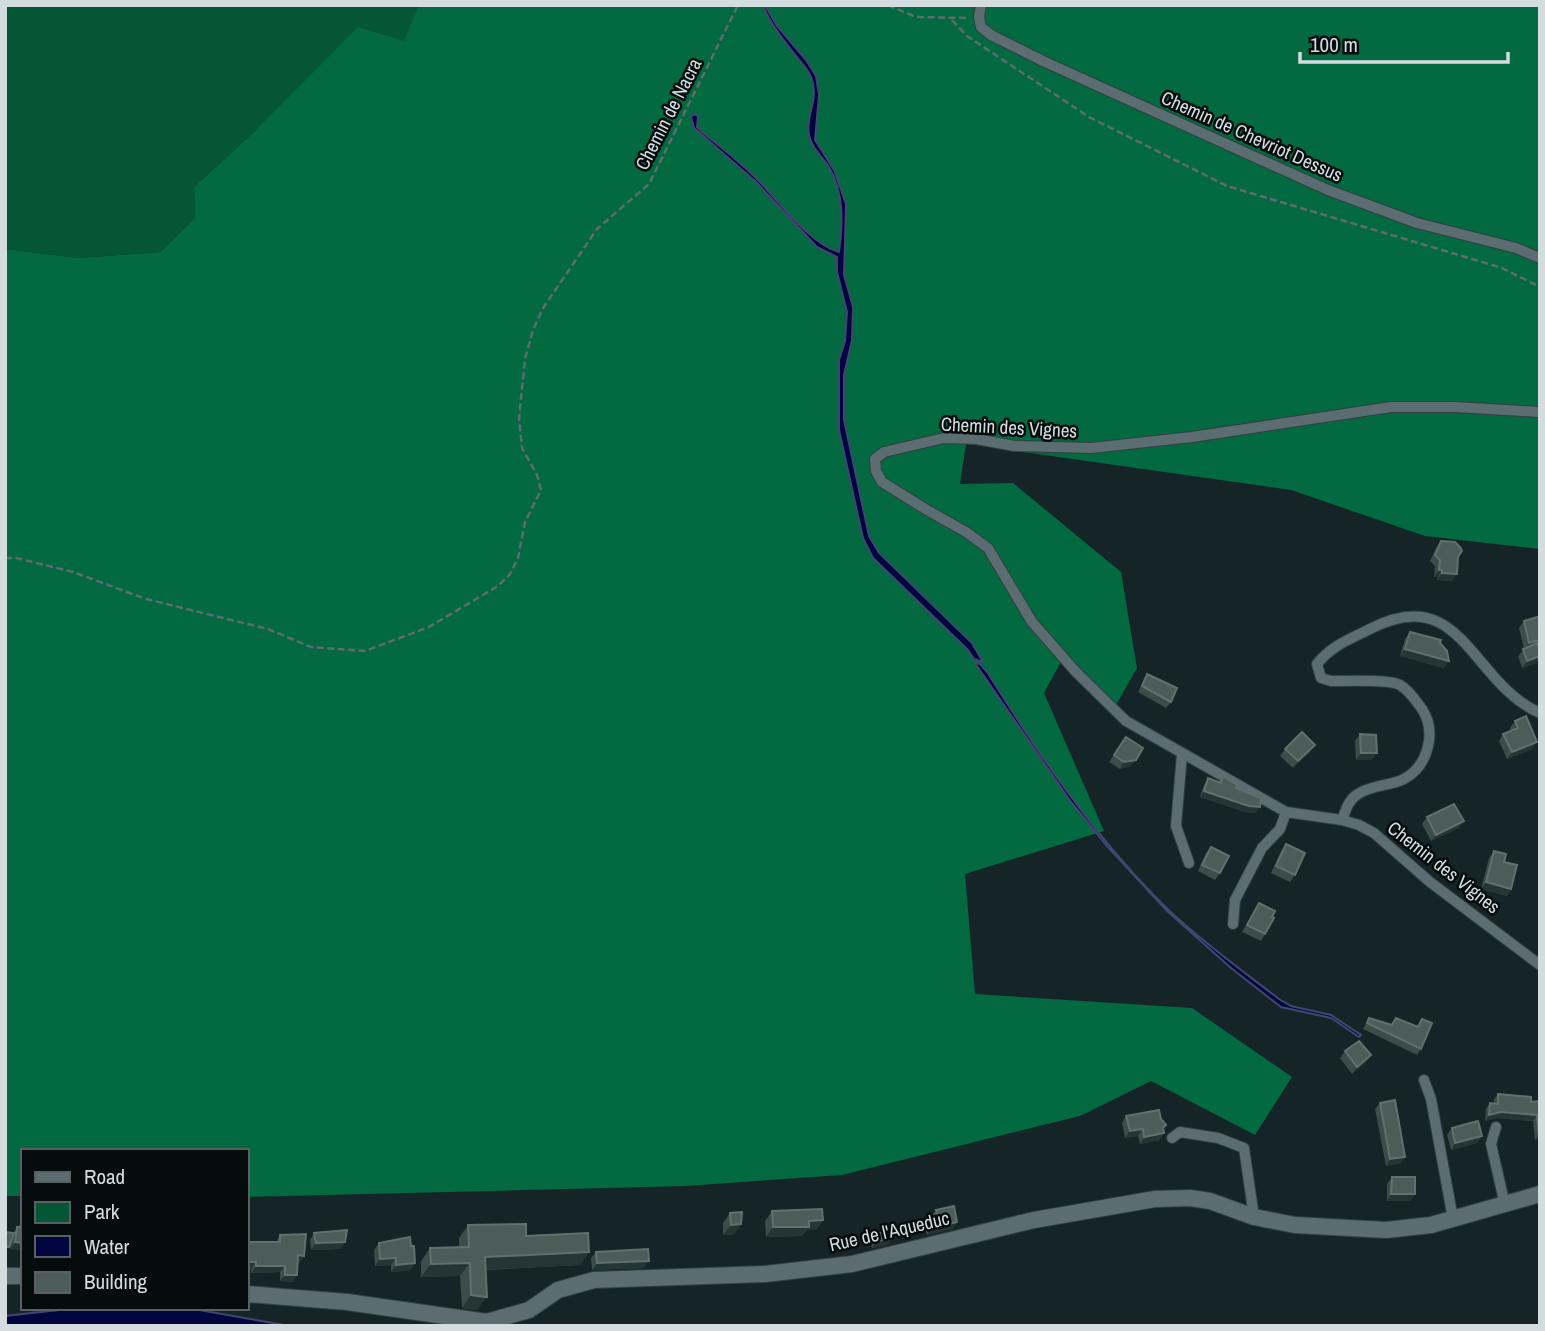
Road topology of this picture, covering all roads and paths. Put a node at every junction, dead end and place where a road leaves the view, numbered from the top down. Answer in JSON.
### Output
{"nodes":[{"id":1,"x":738,"y":5,"type":"edge"},
{"id":2,"x":888,"y":5,"type":"edge"},
{"id":3,"x":981,"y":5,"type":"edge"},
{"id":4,"x":1540,"y":258,"type":"edge"},
{"id":5,"x":1540,"y":287,"type":"edge"},
{"id":6,"x":1540,"y":412,"type":"edge"},
{"id":7,"x":5,"y":558,"type":"edge"},
{"id":8,"x":1540,"y":713,"type":"edge"},
{"id":9,"x":1182,"y":754,"type":"junction"},
{"id":10,"x":1286,"y":812,"type":"junction"},
{"id":11,"x":1342,"y":820,"type":"junction"},
{"id":12,"x":1189,"y":863,"type":"dead end"},
{"id":13,"x":1233,"y":925,"type":"dead end"},
{"id":14,"x":1540,"y":965,"type":"edge"},
{"id":15,"x":1424,"y":1080,"type":"dead end"},
{"id":16,"x":1496,"y":1127,"type":"dead end"},
{"id":17,"x":1172,"y":1138,"type":"dead end"},
{"id":18,"x":1540,"y":1194,"type":"edge"},
{"id":19,"x":1505,"y":1205,"type":"junction"},
{"id":20,"x":1254,"y":1217,"type":"junction"},
{"id":21,"x":1453,"y":1219,"type":"junction"},
{"id":22,"x":248,"y":1294,"type":"edge"}],
"edges":[{"from":1,"to":7,"type":"path","name":"Chemin de Nacra"},
{"from":2,"to":5,"type":"path"},
{"from":3,"to":4,"type":"street","name":"Chemin de Chevriot Dessus"},
{"from":6,"to":9,"type":"street","name":"Chemin des Vignes"},
{"from":8,"to":11,"type":"street"},
{"from":9,"to":10,"type":"street","name":"Chemin des Vignes"},
{"from":9,"to":12,"type":"street"},
{"from":10,"to":11,"type":"street","name":"Chemin des Vignes"},
{"from":10,"to":13,"type":"street"},
{"from":11,"to":14,"type":"street","name":"Chemin des Vignes"},
{"from":15,"to":21,"type":"street"},
{"from":16,"to":19,"type":"street"},
{"from":17,"to":20,"type":"street"},
{"from":18,"to":19,"type":"street","name":"Rue de l'Aqueduc"},
{"from":19,"to":21,"type":"street","name":"Rue de l'Aqueduc"},
{"from":20,"to":21,"type":"street","name":"Rue de l'Aqueduc"},
{"from":20,"to":22,"type":"street","name":"Rue de l'Aqueduc"}]}
